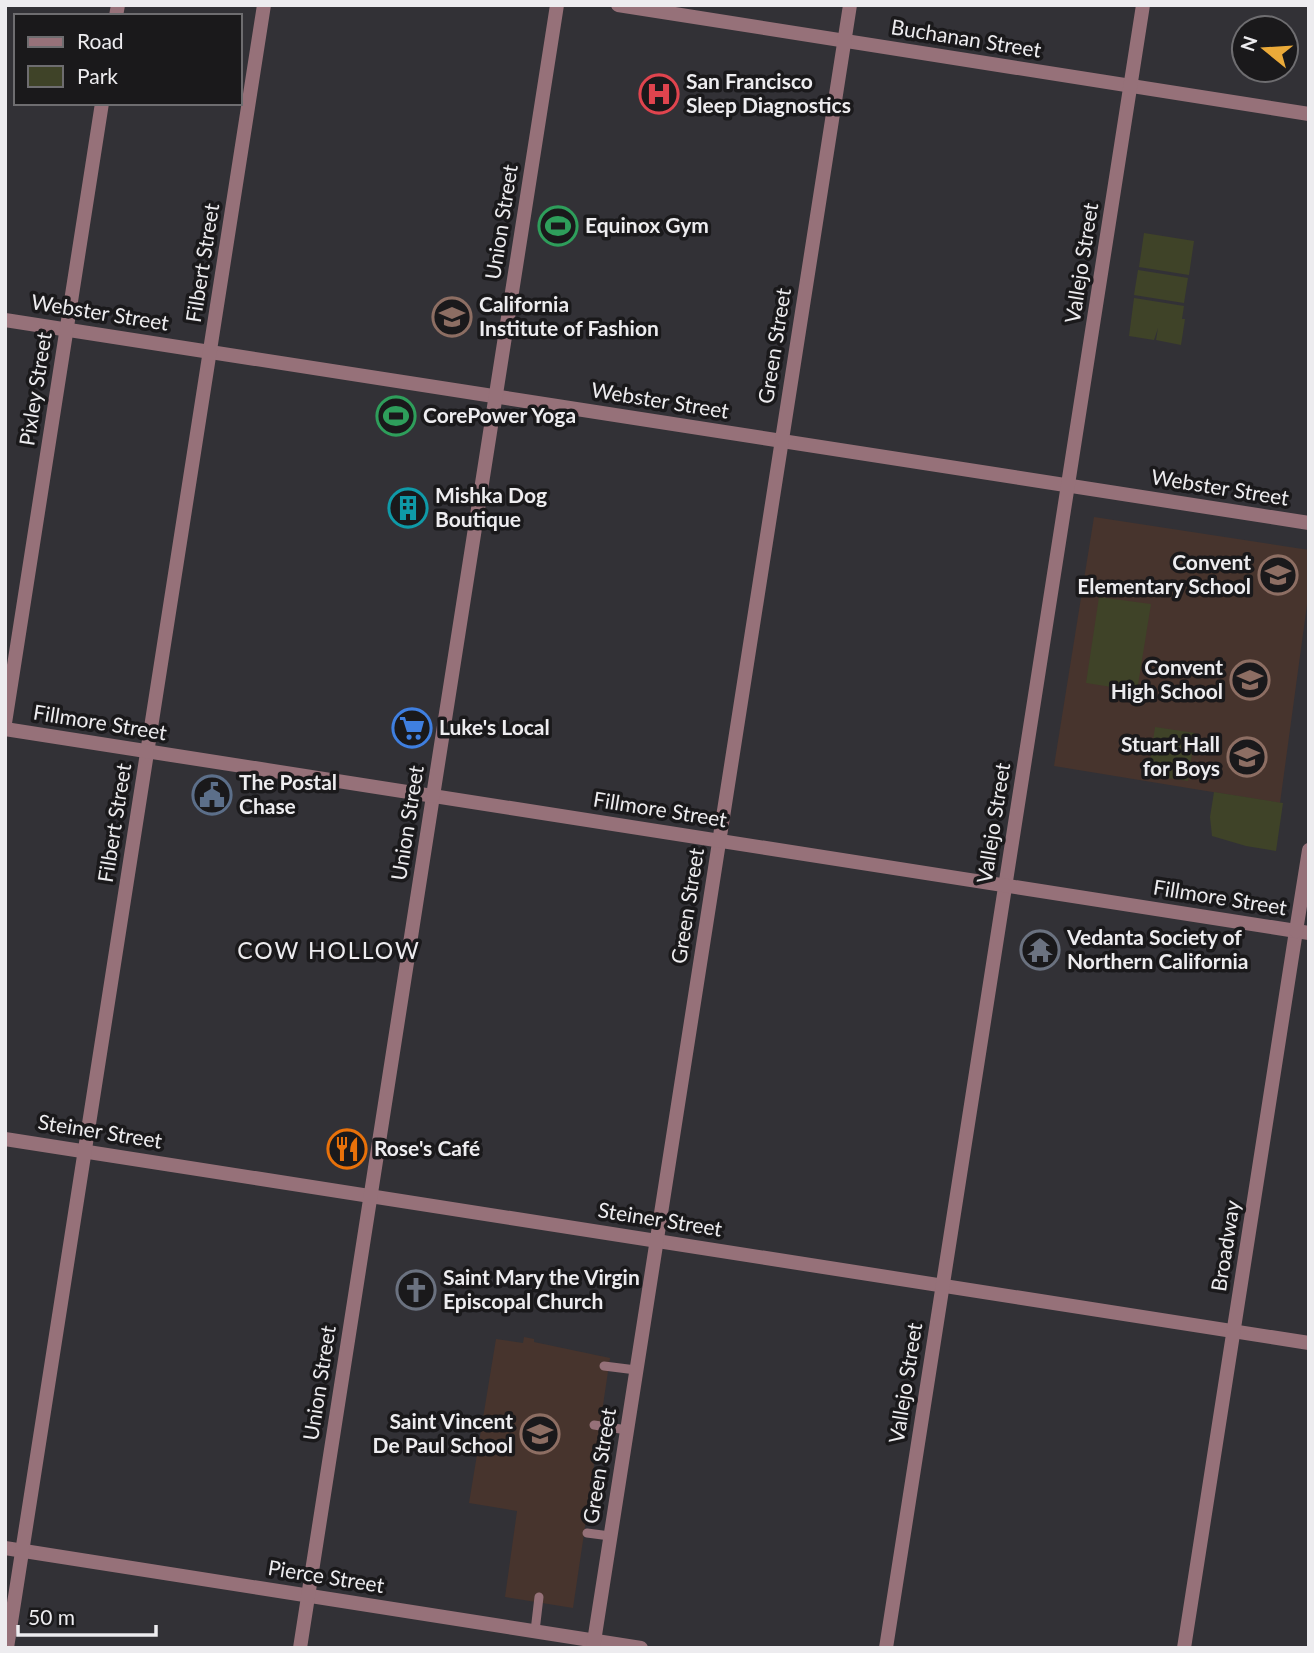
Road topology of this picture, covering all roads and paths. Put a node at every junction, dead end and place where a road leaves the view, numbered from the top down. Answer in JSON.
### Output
{"nodes":[{"id":1,"x":264,"y":5,"type":"edge"},
{"id":2,"x":557,"y":5,"type":"edge"},
{"id":3,"x":618,"y":5,"type":"edge"},
{"id":4,"x":850,"y":5,"type":"edge"},
{"id":5,"x":1143,"y":5,"type":"edge"},
{"id":6,"x":845,"y":41,"type":"junction"},
{"id":7,"x":1131,"y":86,"type":"junction"},
{"id":8,"x":102,"y":105,"type":"edge"},
{"id":9,"x":1309,"y":114,"type":"edge"},
{"id":10,"x":5,"y":320,"type":"edge"},
{"id":11,"x":67,"y":329,"type":"junction"},
{"id":12,"x":210,"y":352,"type":"junction"},
{"id":13,"x":496,"y":396,"type":"junction"},
{"id":14,"x":782,"y":441,"type":"junction"},
{"id":15,"x":1068,"y":486,"type":"junction"},
{"id":16,"x":1309,"y":523,"type":"edge"},
{"id":17,"x":5,"y":723,"type":"edge"},
{"id":18,"x":5,"y":729,"type":"edge"},
{"id":19,"x":148,"y":751,"type":"junction"},
{"id":20,"x":433,"y":796,"type":"junction"},
{"id":21,"x":719,"y":841,"type":"junction"},
{"id":22,"x":1309,"y":850,"type":"edge"},
{"id":23,"x":1005,"y":886,"type":"junction"},
{"id":24,"x":1302,"y":932,"type":"edge"},
{"id":25,"x":5,"y":1139,"type":"edge"},
{"id":26,"x":85,"y":1152,"type":"junction"},
{"id":27,"x":371,"y":1196,"type":"junction"},
{"id":28,"x":656,"y":1240,"type":"junction"},
{"id":29,"x":943,"y":1285,"type":"junction"},
{"id":30,"x":1234,"y":1331,"type":"junction"},
{"id":31,"x":1309,"y":1343,"type":"edge"},
{"id":32,"x":604,"y":1366,"type":"dead end"},
{"id":33,"x":636,"y":1370,"type":"junction"},
{"id":34,"x":594,"y":1425,"type":"dead end"},
{"id":35,"x":627,"y":1430,"type":"junction"},
{"id":36,"x":587,"y":1534,"type":"dead end"},
{"id":37,"x":610,"y":1536,"type":"junction"},
{"id":38,"x":5,"y":1548,"type":"edge"},
{"id":39,"x":22,"y":1551,"type":"junction"},
{"id":40,"x":308,"y":1596,"type":"junction"},
{"id":41,"x":539,"y":1597,"type":"dead end"},
{"id":42,"x":535,"y":1631,"type":"junction"},
{"id":43,"x":594,"y":1644,"type":"edge"},
{"id":44,"x":7,"y":1648,"type":"edge"},
{"id":45,"x":300,"y":1648,"type":"edge"},
{"id":46,"x":641,"y":1648,"type":"edge"},
{"id":47,"x":886,"y":1648,"type":"edge"},
{"id":48,"x":1184,"y":1648,"type":"edge"}],
"edges":[{"from":1,"to":12,"type":"street","name":"Filbert Street"},
{"from":2,"to":13,"type":"street","name":"Union Street"},
{"from":3,"to":6,"type":"street","name":"Buchanan Street"},
{"from":4,"to":6,"type":"street","name":"Green Street"},
{"from":5,"to":7,"type":"street","name":"Vallejo Street"},
{"from":6,"to":7,"type":"street","name":"Buchanan Street"},
{"from":6,"to":14,"type":"street","name":"Green Street"},
{"from":7,"to":9,"type":"street","name":"Buchanan Street"},
{"from":7,"to":15,"type":"street","name":"Vallejo Street"},
{"from":8,"to":11,"type":"street","name":"Pixley Street"},
{"from":10,"to":11,"type":"street","name":"Webster Street"},
{"from":11,"to":12,"type":"street","name":"Webster Street"},
{"from":11,"to":17,"type":"street","name":"Pixley Street"},
{"from":12,"to":13,"type":"street","name":"Webster Street"},
{"from":12,"to":19,"type":"street","name":"Filbert Street"},
{"from":13,"to":14,"type":"street","name":"Webster Street"},
{"from":13,"to":20,"type":"street","name":"Union Street"},
{"from":14,"to":15,"type":"street","name":"Webster Street"},
{"from":14,"to":21,"type":"street","name":"Green Street"},
{"from":15,"to":16,"type":"street","name":"Webster Street"},
{"from":15,"to":23,"type":"street","name":"Vallejo Street"},
{"from":18,"to":19,"type":"street","name":"Fillmore Street"},
{"from":19,"to":20,"type":"street","name":"Fillmore Street"},
{"from":19,"to":26,"type":"street","name":"Filbert Street"},
{"from":20,"to":21,"type":"street","name":"Fillmore Street"},
{"from":20,"to":27,"type":"street","name":"Union Street"},
{"from":21,"to":23,"type":"street","name":"Fillmore Street"},
{"from":21,"to":28,"type":"street","name":"Green Street"},
{"from":22,"to":24,"type":"street","name":"Broadway"},
{"from":23,"to":24,"type":"street","name":"Fillmore Street"},
{"from":23,"to":29,"type":"street","name":"Vallejo Street"},
{"from":24,"to":30,"type":"street","name":"Broadway"},
{"from":25,"to":26,"type":"street","name":"Steiner Street"},
{"from":26,"to":27,"type":"street","name":"Steiner Street"},
{"from":26,"to":39,"type":"street","name":"Filbert Street"},
{"from":27,"to":28,"type":"street","name":"Steiner Street"},
{"from":27,"to":40,"type":"street","name":"Union Street"},
{"from":28,"to":29,"type":"street","name":"Steiner Street"},
{"from":28,"to":33,"type":"street","name":"Green Street"},
{"from":29,"to":30,"type":"street","name":"Steiner Street"},
{"from":29,"to":47,"type":"street","name":"Vallejo Street"},
{"from":30,"to":31,"type":"street","name":"Steiner Street"},
{"from":30,"to":48,"type":"street","name":"Broadway"},
{"from":32,"to":33,"type":"lane"},
{"from":33,"to":35,"type":"street","name":"Green Street"},
{"from":34,"to":35,"type":"lane"},
{"from":35,"to":37,"type":"street","name":"Green Street"},
{"from":36,"to":37,"type":"lane"},
{"from":37,"to":43,"type":"street","name":"Green Street"},
{"from":38,"to":39,"type":"street","name":"Pierce Street"},
{"from":39,"to":40,"type":"street","name":"Pierce Street"},
{"from":39,"to":44,"type":"street","name":"Filbert Street"},
{"from":40,"to":42,"type":"street","name":"Pierce Street"},
{"from":40,"to":45,"type":"street","name":"Union Street"},
{"from":41,"to":42,"type":"lane"},
{"from":42,"to":43,"type":"street","name":"Pierce Street"},
{"from":43,"to":46,"type":"street","name":"Pierce Street"}]}
